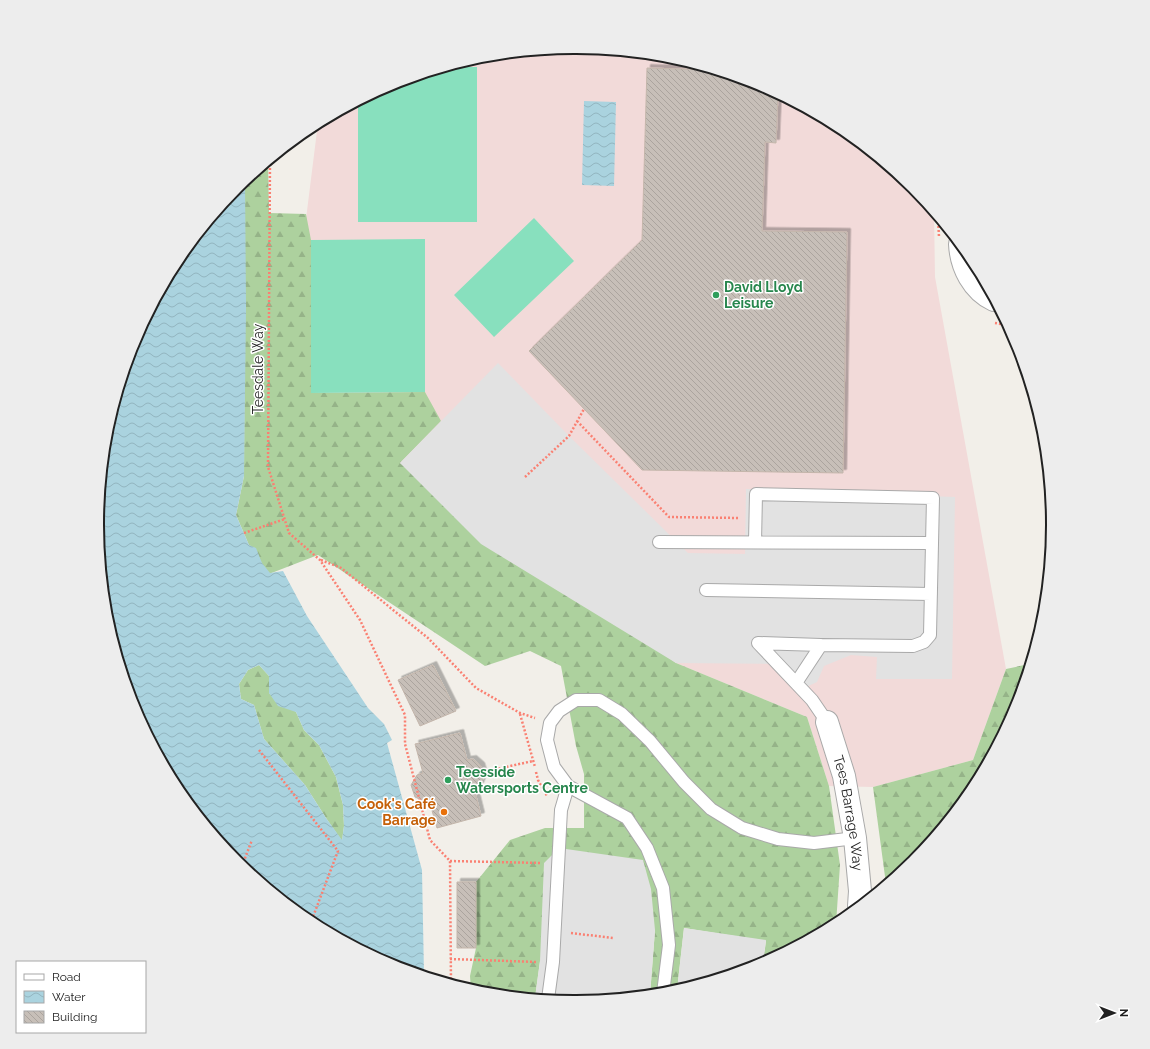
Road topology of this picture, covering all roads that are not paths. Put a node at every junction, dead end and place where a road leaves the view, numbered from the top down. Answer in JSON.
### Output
{"nodes":[{"id":1,"x":964,"y":260,"type":"edge"},
{"id":2,"x":986,"y":297,"type":"edge"},
{"id":3,"x":659,"y":542,"type":"dead end"},
{"id":4,"x":755,"y":542,"type":"junction"},
{"id":5,"x":932,"y":543,"type":"junction"},
{"id":6,"x":706,"y":590,"type":"dead end"},
{"id":7,"x":931,"y":594,"type":"junction"},
{"id":8,"x":821,"y":645,"type":"junction"},
{"id":9,"x":796,"y":683,"type":"junction"},
{"id":10,"x":827,"y":722,"type":"joint"},
{"id":11,"x":568,"y":786,"type":"junction"},
{"id":12,"x":855,"y":838,"type":"junction"},
{"id":13,"x":859,"y":899,"type":"edge"},
{"id":14,"x":664,"y":987,"type":"edge"},
{"id":15,"x":549,"y":994,"type":"edge"}],
"edges":[{"from":1,"to":2,"type":"street"},
{"from":3,"to":4,"type":"lane"},
{"from":4,"to":5,"type":"lane"},
{"from":4,"to":5,"type":"lane"},
{"from":5,"to":7,"type":"lane"},
{"from":6,"to":7,"type":"lane"},
{"from":7,"to":8,"type":"lane"},
{"from":8,"to":9,"type":"lane"},
{"from":8,"to":9,"type":"lane"},
{"from":9,"to":10,"type":"lane"},
{"from":10,"to":12,"type":"street","name":"Tees Barrage Way"},
{"from":11,"to":12,"type":"lane"},
{"from":11,"to":14,"type":"lane"},
{"from":11,"to":15,"type":"lane"},
{"from":12,"to":13,"type":"street","name":"Tees Barrage Way"}]}
